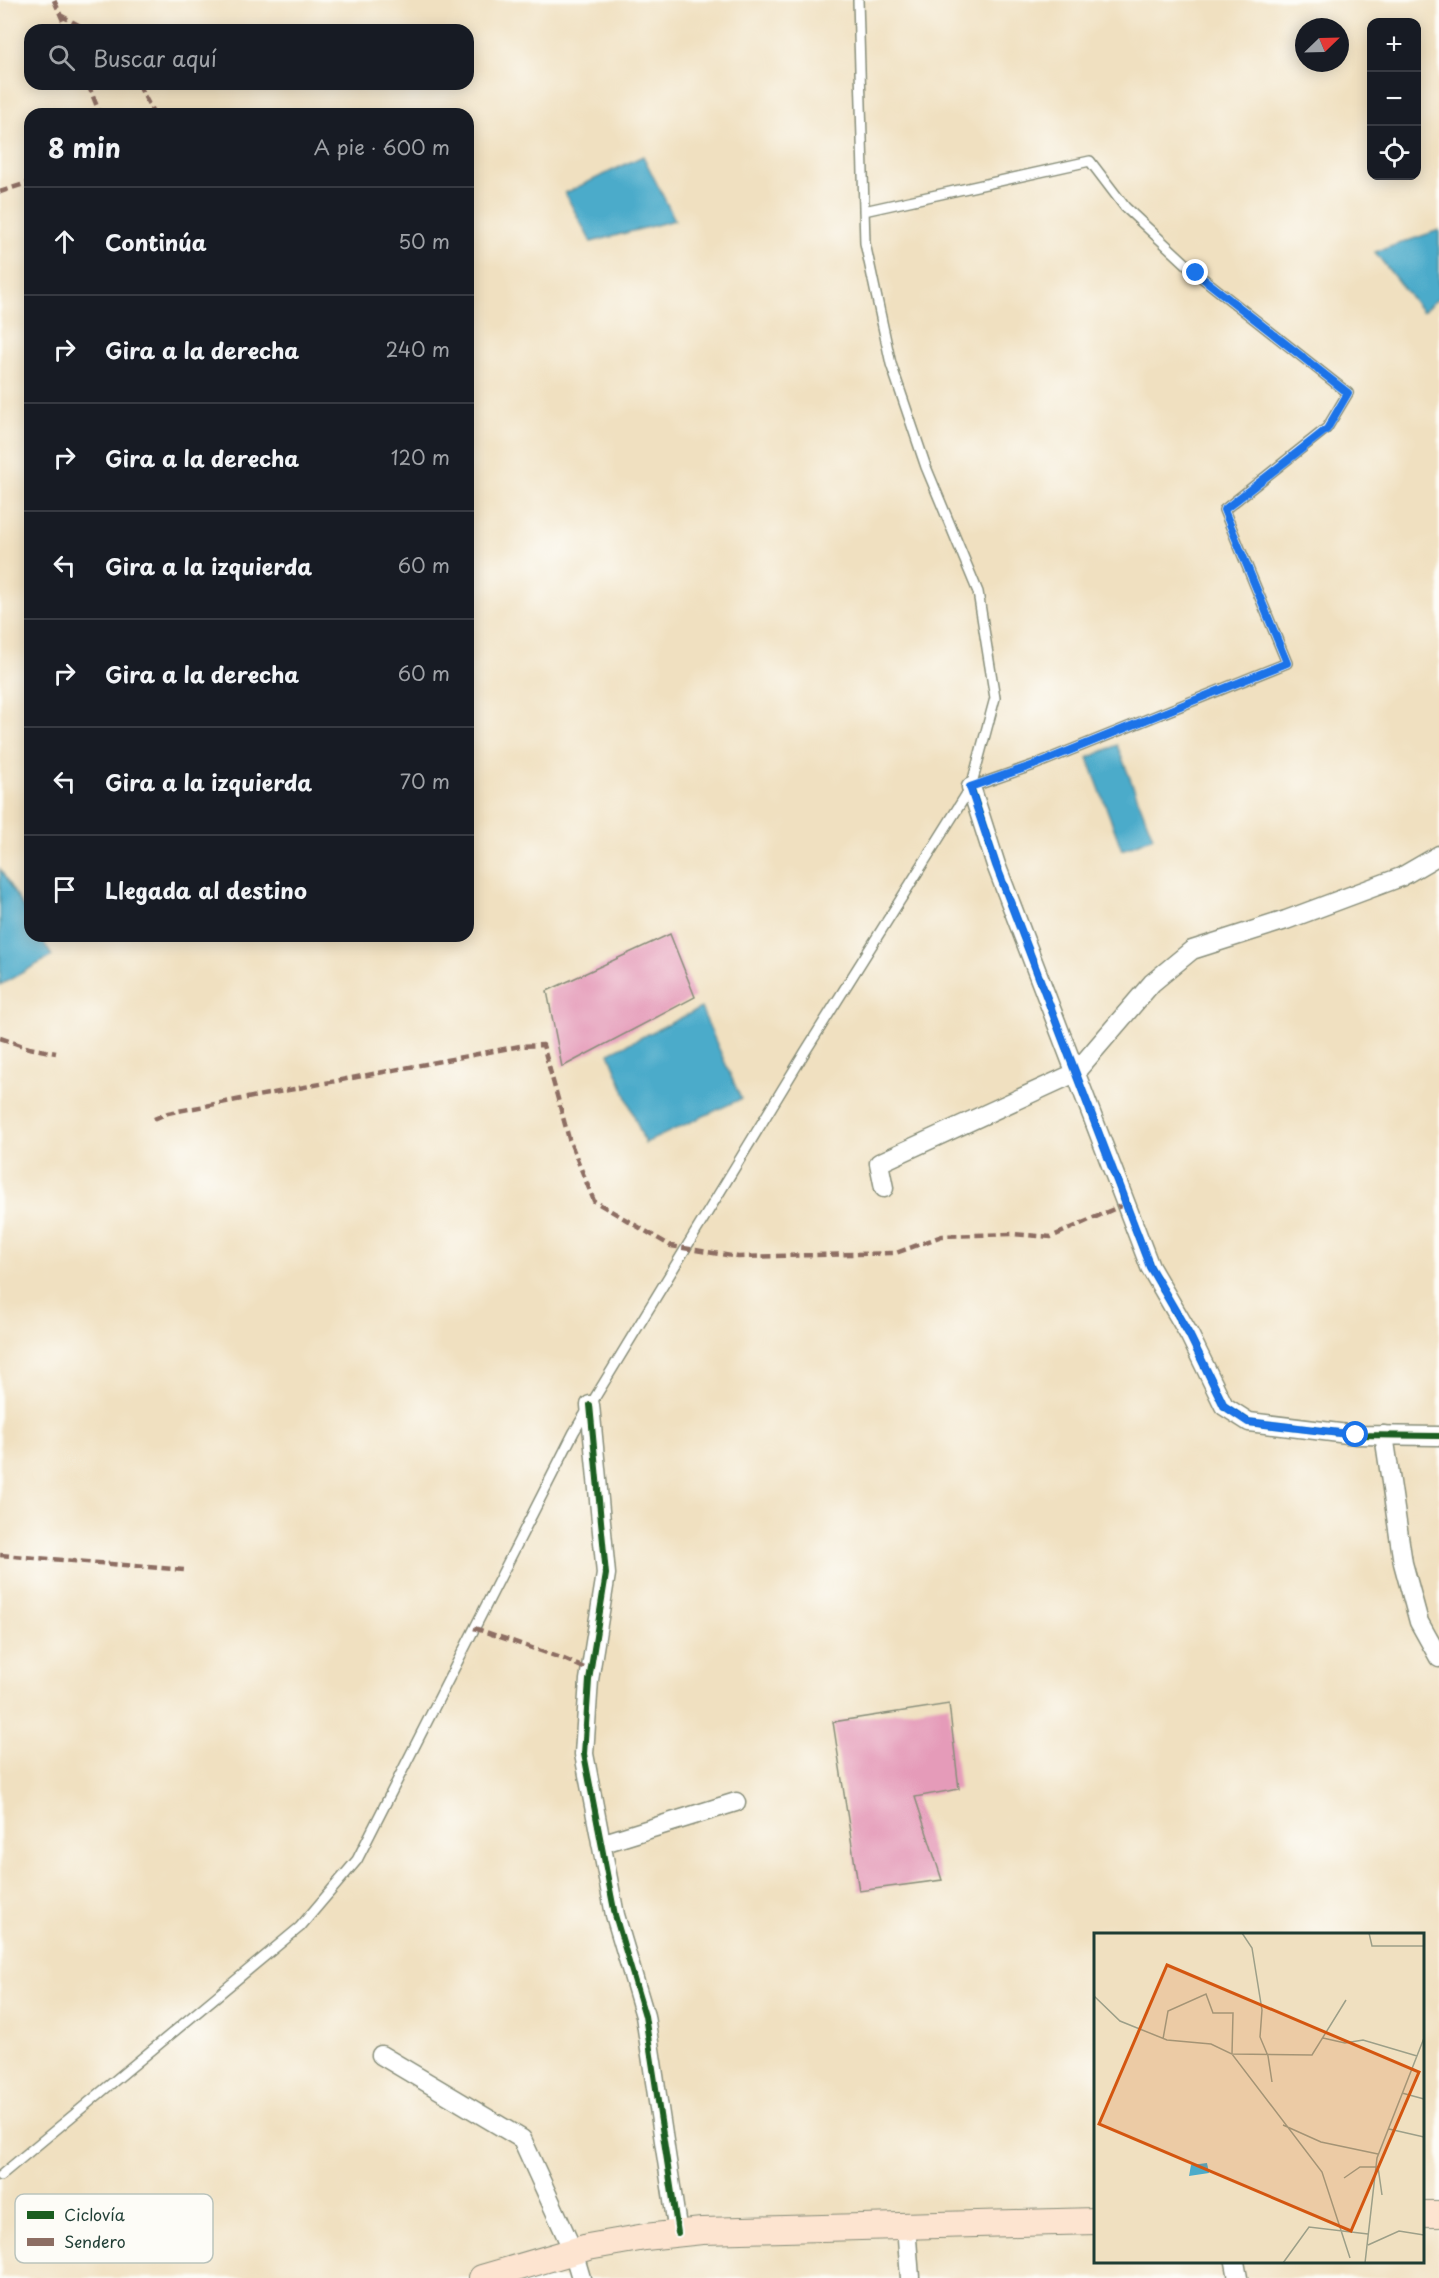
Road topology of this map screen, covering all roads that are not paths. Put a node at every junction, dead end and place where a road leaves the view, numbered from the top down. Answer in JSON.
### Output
{"nodes":[{"id":1,"x":858,"y":0,"type":"edge"},
{"id":2,"x":864,"y":211,"type":"junction"},
{"id":3,"x":970,"y":787,"type":"junction"},
{"id":4,"x":1439,"y":855,"type":"edge"},
{"id":5,"x":1075,"y":1073,"type":"junction"},
{"id":6,"x":884,"y":1188,"type":"dead end"},
{"id":7,"x":590,"y":1405,"type":"junction"},
{"id":8,"x":1384,"y":1435,"type":"junction"},
{"id":9,"x":1439,"y":1436,"type":"edge"},
{"id":10,"x":1439,"y":1658,"type":"edge"},
{"id":11,"x":736,"y":1802,"type":"dead end"},
{"id":12,"x":601,"y":1844,"type":"junction"},
{"id":13,"x":381,"y":2055,"type":"dead end"},
{"id":14,"x":0,"y":2176,"type":"edge"},
{"id":15,"x":1094,"y":2221,"type":"edge"},
{"id":16,"x":906,"y":2226,"type":"junction"},
{"id":17,"x":678,"y":2233,"type":"junction"},
{"id":18,"x":573,"y":2251,"type":"junction"},
{"id":19,"x":1235,"y":2263,"type":"edge"},
{"id":20,"x":482,"y":2278,"type":"edge"},
{"id":21,"x":580,"y":2278,"type":"edge"},
{"id":22,"x":910,"y":2278,"type":"edge"},
{"id":23,"x":1238,"y":2278,"type":"edge"}],
"edges":[{"from":1,"to":2,"type":"lane"},
{"from":2,"to":3,"type":"lane"},
{"from":2,"to":3,"type":"lane"},
{"from":3,"to":5,"type":"street"},
{"from":3,"to":7,"type":"lane"},
{"from":4,"to":5,"type":"street"},
{"from":5,"to":6,"type":"street"},
{"from":5,"to":8,"type":"street"},
{"from":7,"to":12,"type":"street"},
{"from":7,"to":14,"type":"lane"},
{"from":8,"to":9,"type":"street"},
{"from":8,"to":10,"type":"street"},
{"from":11,"to":12,"type":"street"},
{"from":12,"to":17,"type":"street"},
{"from":13,"to":18,"type":"street"},
{"from":15,"to":16,"type":"main road"},
{"from":16,"to":17,"type":"main road"},
{"from":16,"to":22,"type":"street"},
{"from":17,"to":18,"type":"main road"},
{"from":18,"to":20,"type":"main road"},
{"from":18,"to":21,"type":"street"},
{"from":19,"to":23,"type":"street"}]}
